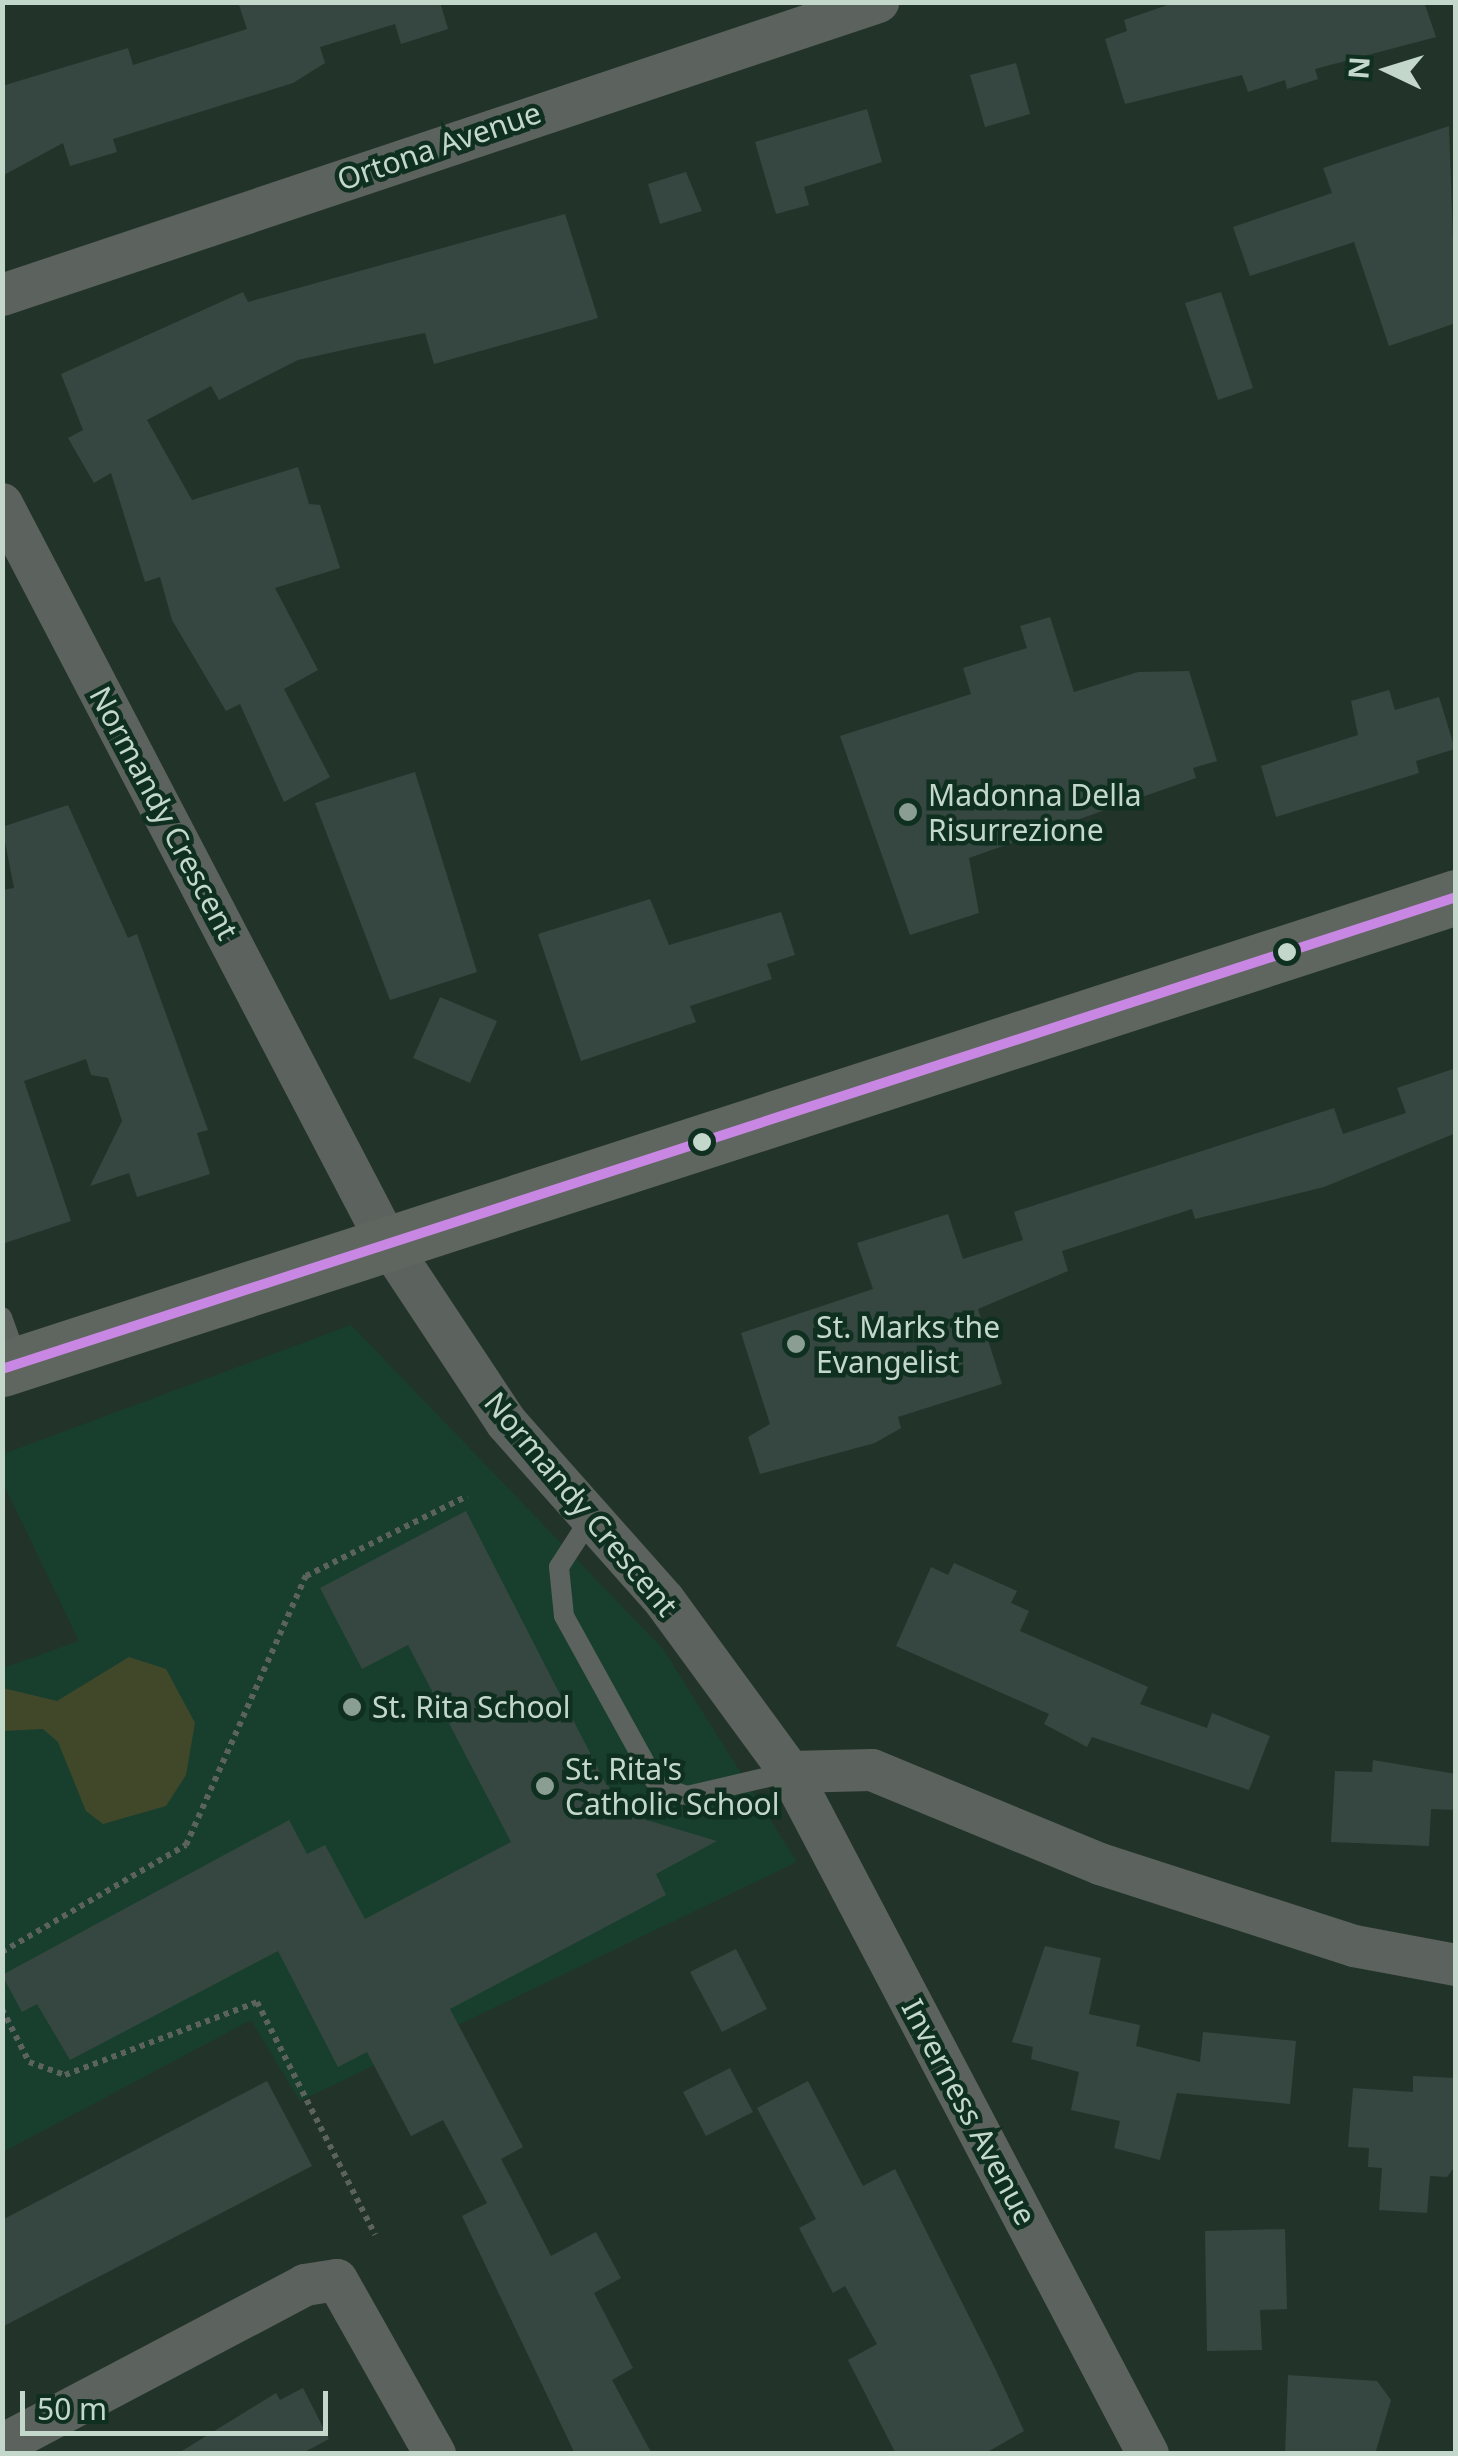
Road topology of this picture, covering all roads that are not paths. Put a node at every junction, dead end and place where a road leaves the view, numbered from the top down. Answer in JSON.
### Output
{"nodes":[{"id":1,"x":878,"y":2,"type":"edge"},
{"id":2,"x":2,"y":294,"type":"edge"},
{"id":3,"x":2,"y":504,"type":"edge"},
{"id":4,"x":1456,"y":897,"type":"edge"},
{"id":5,"x":387,"y":1242,"type":"junction"},
{"id":6,"x":8,"y":1350,"type":"edge"},
{"id":7,"x":590,"y":1519,"type":"junction"},
{"id":8,"x":790,"y":1772,"type":"junction"},
{"id":9,"x":1456,"y":1965,"type":"edge"},
{"id":10,"x":2,"y":2445,"type":"edge"},
{"id":11,"x":435,"y":2454,"type":"edge"},
{"id":12,"x":1148,"y":2454,"type":"edge"}],
"edges":[{"from":1,"to":2,"type":"street","name":"Ortona Avenue"},
{"from":3,"to":5,"type":"street","name":"Normandy Crescent"},
{"from":4,"to":5,"type":"main road"},
{"from":5,"to":6,"type":"main road"},
{"from":5,"to":7,"type":"street","name":"Normandy Crescent"},
{"from":7,"to":8,"type":"street","name":"Normandy Crescent"},
{"from":7,"to":8,"type":"lane"},
{"from":8,"to":9,"type":"street"},
{"from":8,"to":12,"type":"street","name":"Inverness Avenue"},
{"from":10,"to":11,"type":"street"}]}
